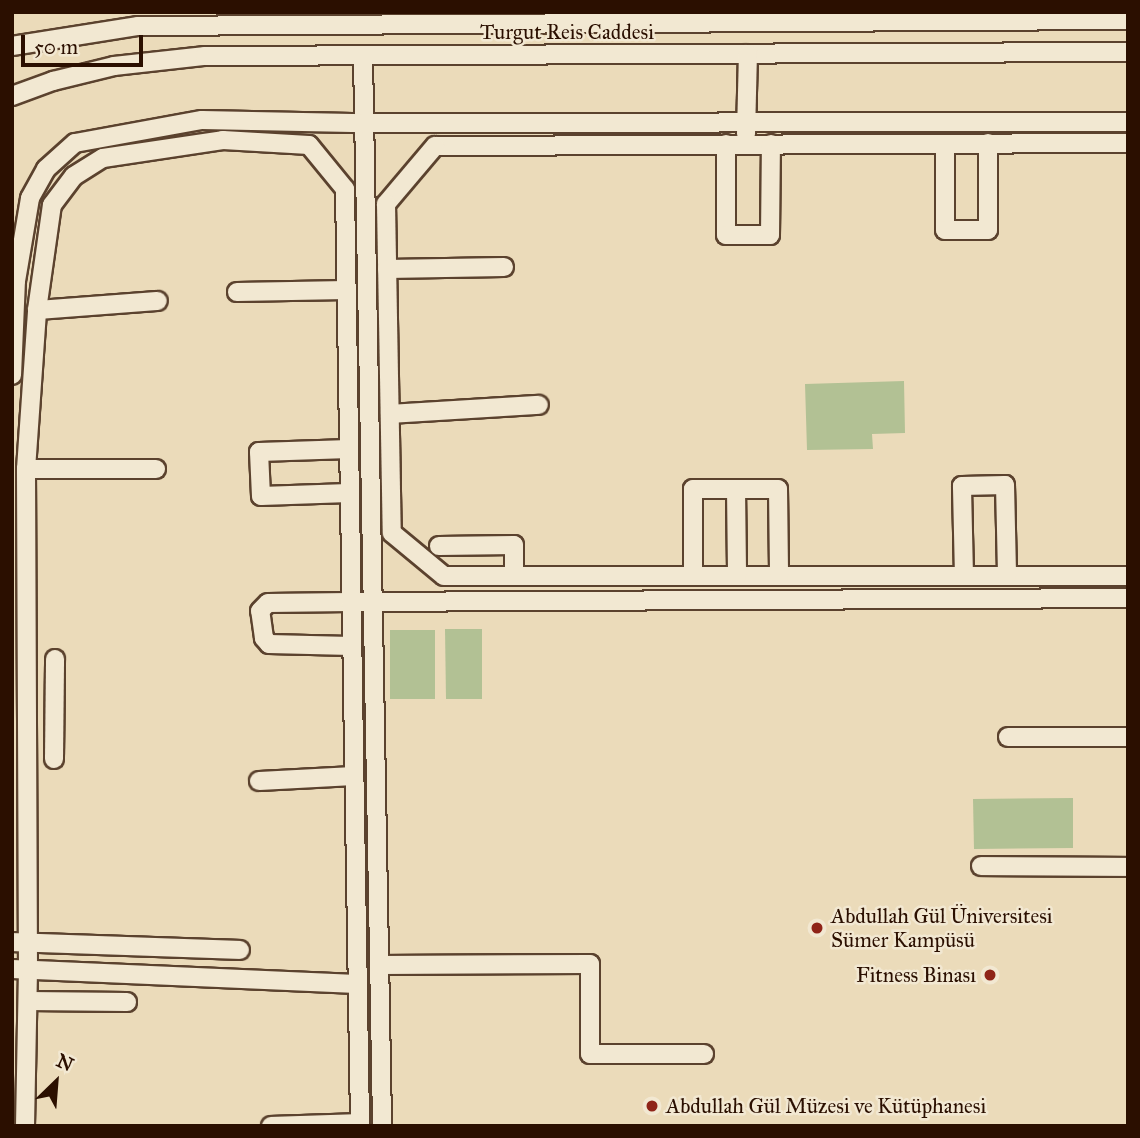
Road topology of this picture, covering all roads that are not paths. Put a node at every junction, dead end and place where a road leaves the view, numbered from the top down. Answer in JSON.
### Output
{"nodes":[{"id":1,"x":770,"y":17,"type":"edge"},
{"id":2,"x":375,"y":18,"type":"edge"},
{"id":3,"x":1128,"y":20,"type":"edge"},
{"id":4,"x":12,"y":46,"type":"edge"},
{"id":5,"x":1128,"y":51,"type":"edge"},
{"id":6,"x":748,"y":54,"type":"junction"},
{"id":7,"x":363,"y":56,"type":"junction"},
{"id":8,"x":12,"y":96,"type":"edge"},
{"id":9,"x":1128,"y":122,"type":"edge"},
{"id":10,"x":365,"y":123,"type":"junction"},
{"id":11,"x":746,"y":123,"type":"junction"},
{"id":12,"x":988,"y":143,"type":"junction"},
{"id":13,"x":1128,"y":143,"type":"edge"},
{"id":14,"x":726,"y":144,"type":"junction"},
{"id":15,"x":746,"y":144,"type":"junction"},
{"id":16,"x":771,"y":144,"type":"junction"},
{"id":17,"x":945,"y":144,"type":"junction"},
{"id":18,"x":504,"y":267,"type":"dead end"},
{"id":19,"x":387,"y":269,"type":"junction"},
{"id":20,"x":346,"y":290,"type":"junction"},
{"id":21,"x":237,"y":292,"type":"dead end"},
{"id":22,"x":158,"y":301,"type":"dead end"},
{"id":23,"x":37,"y":310,"type":"junction"},
{"id":24,"x":12,"y":375,"type":"edge"},
{"id":25,"x":539,"y":405,"type":"dead end"},
{"id":26,"x":390,"y":414,"type":"junction"},
{"id":27,"x":349,"y":449,"type":"junction"},
{"id":28,"x":26,"y":469,"type":"junction"},
{"id":29,"x":156,"y":469,"type":"dead end"},
{"id":30,"x":736,"y":489,"type":"junction"},
{"id":31,"x":349,"y":493,"type":"junction"},
{"id":32,"x":439,"y":546,"type":"dead end"},
{"id":33,"x":514,"y":576,"type":"junction"},
{"id":34,"x":693,"y":576,"type":"junction"},
{"id":35,"x":737,"y":576,"type":"junction"},
{"id":36,"x":779,"y":576,"type":"junction"},
{"id":37,"x":964,"y":576,"type":"junction"},
{"id":38,"x":1007,"y":576,"type":"junction"},
{"id":39,"x":1128,"y":576,"type":"edge"},
{"id":40,"x":1128,"y":598,"type":"edge"},
{"id":41,"x":350,"y":602,"type":"junction"},
{"id":42,"x":373,"y":603,"type":"junction"},
{"id":43,"x":351,"y":646,"type":"junction"},
{"id":44,"x":55,"y":659,"type":"dead end"},
{"id":45,"x":27,"y":710,"type":"junction"},
{"id":46,"x":55,"y":710,"type":"junction"},
{"id":47,"x":1007,"y":737,"type":"dead end"},
{"id":48,"x":1128,"y":737,"type":"edge"},
{"id":49,"x":54,"y":759,"type":"dead end"},
{"id":50,"x":354,"y":776,"type":"junction"},
{"id":51,"x":259,"y":781,"type":"dead end"},
{"id":52,"x":981,"y":866,"type":"dead end"},
{"id":53,"x":1128,"y":867,"type":"edge"},
{"id":54,"x":20,"y":943,"type":"edge"},
{"id":55,"x":193,"y":948,"type":"junction"},
{"id":56,"x":240,"y":950,"type":"dead end"},
{"id":57,"x":380,"y":965,"type":"junction"},
{"id":58,"x":20,"y":969,"type":"edge"},
{"id":59,"x":191,"y":976,"type":"junction"},
{"id":60,"x":358,"y":984,"type":"junction"},
{"id":61,"x":28,"y":1002,"type":"junction"},
{"id":62,"x":127,"y":1002,"type":"dead end"},
{"id":63,"x":704,"y":1054,"type":"dead end"},
{"id":64,"x":360,"y":1124,"type":"edge"},
{"id":65,"x":25,"y":1126,"type":"edge"},
{"id":66,"x":271,"y":1126,"type":"edge"},
{"id":67,"x":383,"y":1126,"type":"edge"}],
"edges":[{"from":1,"to":2,"type":"street","name":"Turgut Reis Caddesi"},
{"from":1,"to":3,"type":"street","name":"Turgut Reis Caddesi"},
{"from":2,"to":4,"type":"street","name":"Turgut Reis Caddesi"},
{"from":5,"to":6,"type":"street","name":"Turgut Reis Caddesi"},
{"from":6,"to":7,"type":"street","name":"Turgut Reis Caddesi"},
{"from":6,"to":11,"type":"street"},
{"from":7,"to":8,"type":"street","name":"Turgut Reis Caddesi"},
{"from":7,"to":10,"type":"street"},
{"from":9,"to":11,"type":"street"},
{"from":10,"to":11,"type":"street"},
{"from":10,"to":24,"type":"street"},
{"from":10,"to":42,"type":"street"},
{"from":11,"to":15,"type":"street"},
{"from":12,"to":13,"type":"street"},
{"from":12,"to":17,"type":"street"},
{"from":12,"to":17,"type":"street"},
{"from":14,"to":15,"type":"street"},
{"from":14,"to":16,"type":"street"},
{"from":14,"to":19,"type":"street"},
{"from":15,"to":16,"type":"street"},
{"from":16,"to":17,"type":"street"},
{"from":18,"to":19,"type":"street"},
{"from":19,"to":26,"type":"street"},
{"from":20,"to":21,"type":"street"},
{"from":20,"to":23,"type":"street"},
{"from":20,"to":27,"type":"street"},
{"from":22,"to":23,"type":"street"},
{"from":23,"to":28,"type":"street"},
{"from":25,"to":26,"type":"street"},
{"from":26,"to":33,"type":"street"},
{"from":27,"to":31,"type":"street"},
{"from":27,"to":31,"type":"street"},
{"from":28,"to":29,"type":"street"},
{"from":28,"to":45,"type":"street"},
{"from":30,"to":34,"type":"street"},
{"from":30,"to":35,"type":"street"},
{"from":30,"to":36,"type":"street"},
{"from":31,"to":41,"type":"street"},
{"from":32,"to":33,"type":"street"},
{"from":33,"to":34,"type":"street"},
{"from":34,"to":35,"type":"street"},
{"from":35,"to":36,"type":"street"},
{"from":36,"to":37,"type":"street"},
{"from":37,"to":38,"type":"street"},
{"from":37,"to":38,"type":"street"},
{"from":38,"to":39,"type":"street"},
{"from":40,"to":42,"type":"street"},
{"from":41,"to":42,"type":"street"},
{"from":41,"to":43,"type":"street"},
{"from":41,"to":43,"type":"street"},
{"from":42,"to":57,"type":"street"},
{"from":43,"to":50,"type":"street"},
{"from":44,"to":46,"type":"street"},
{"from":45,"to":46,"type":"street"},
{"from":45,"to":54,"type":"street"},
{"from":46,"to":49,"type":"street"},
{"from":47,"to":48,"type":"street"},
{"from":50,"to":51,"type":"street"},
{"from":50,"to":60,"type":"street"},
{"from":52,"to":53,"type":"street"},
{"from":54,"to":55,"type":"street"},
{"from":54,"to":58,"type":"street"},
{"from":55,"to":56,"type":"street"},
{"from":55,"to":59,"type":"street"},
{"from":57,"to":63,"type":"street"},
{"from":57,"to":67,"type":"street"},
{"from":58,"to":59,"type":"street"},
{"from":58,"to":61,"type":"street"},
{"from":59,"to":60,"type":"street"},
{"from":60,"to":64,"type":"street"},
{"from":61,"to":62,"type":"street"},
{"from":61,"to":65,"type":"street"},
{"from":64,"to":66,"type":"street"}]}
